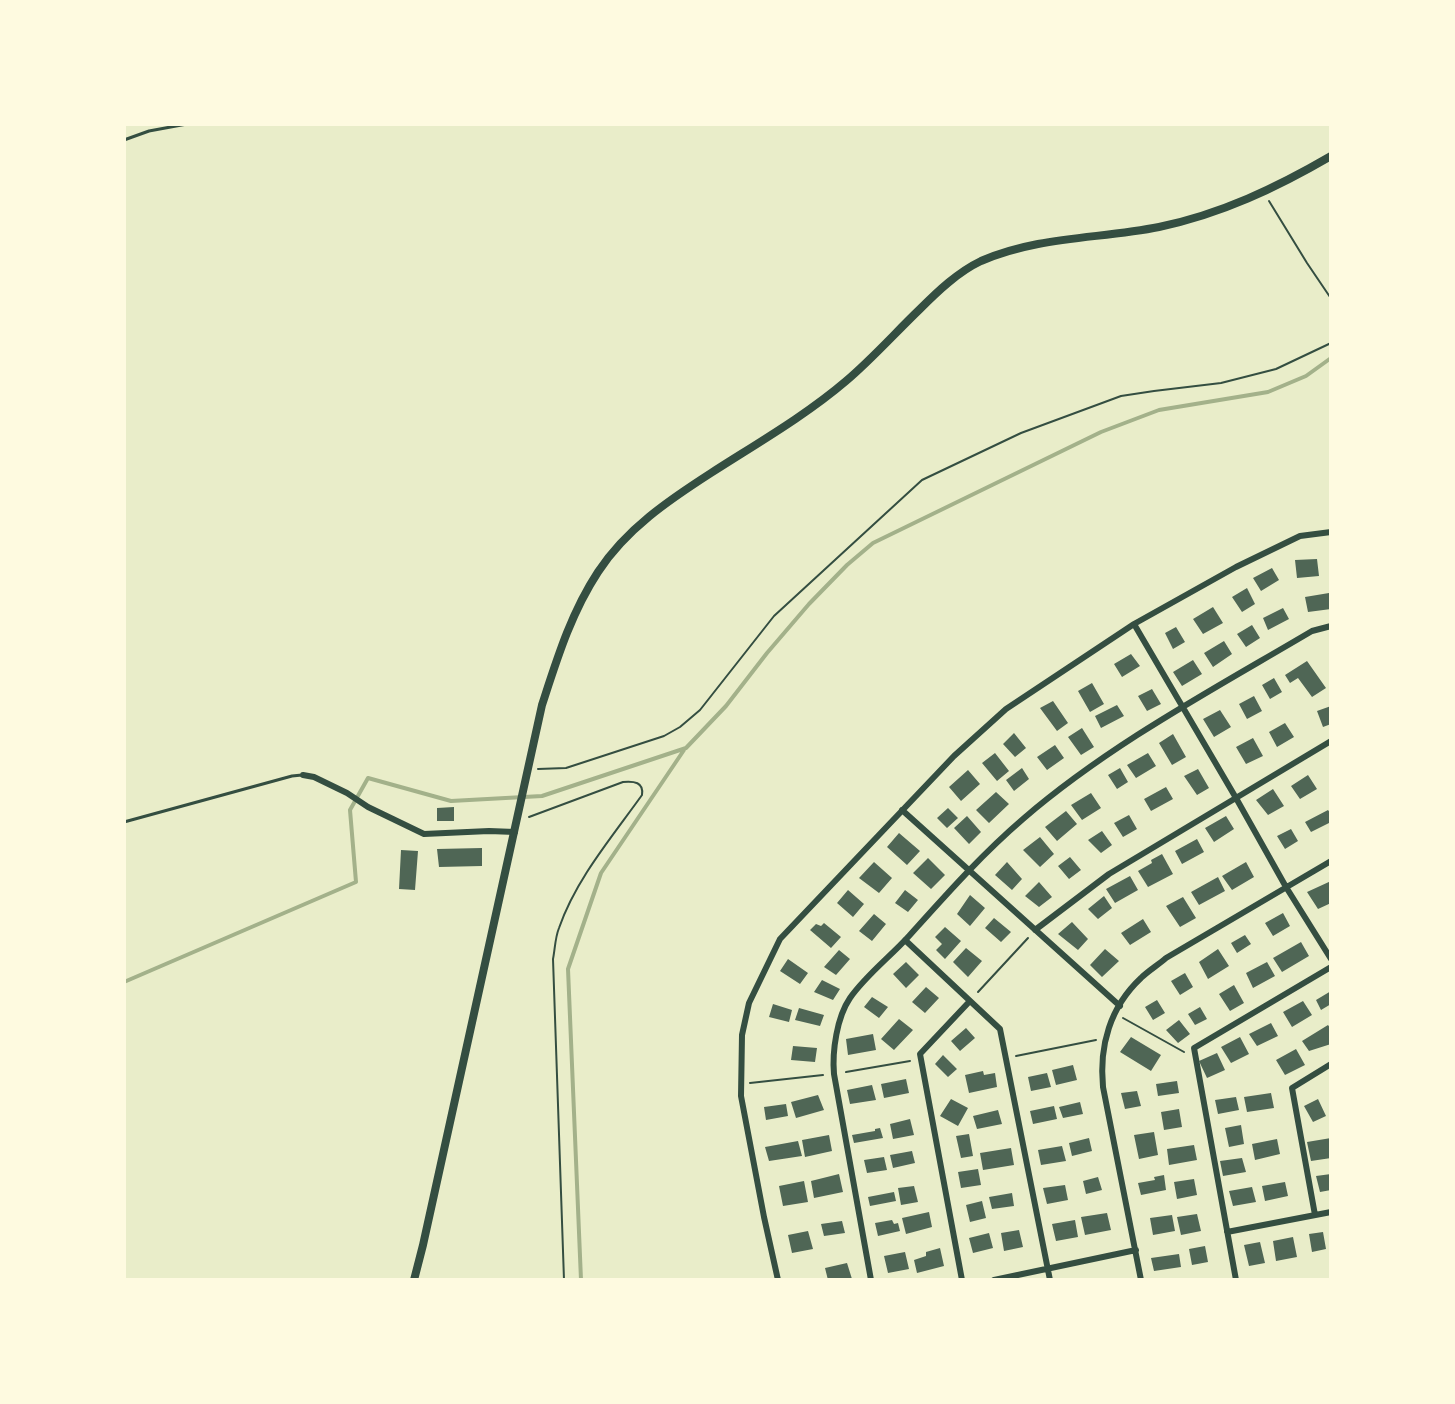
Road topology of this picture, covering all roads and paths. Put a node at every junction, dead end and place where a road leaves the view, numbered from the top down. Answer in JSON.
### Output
{"nodes":[{"id":1,"x":187,"y":124,"type":"edge"},
{"id":2,"x":124,"y":140,"type":"edge"},
{"id":3,"x":1331,"y":156,"type":"edge"},
{"id":4,"x":1265,"y":192,"type":"junction"},
{"id":5,"x":1330,"y":297,"type":"edge"},
{"id":6,"x":1331,"y":343,"type":"edge"},
{"id":7,"x":1331,"y":532,"type":"edge"},
{"id":8,"x":1134,"y":624,"type":"junction"},
{"id":9,"x":1331,"y":626,"type":"edge"},
{"id":10,"x":1183,"y":708,"type":"junction"},
{"id":11,"x":1331,"y":741,"type":"edge"},
{"id":12,"x":527,"y":768,"type":"junction"},
{"id":13,"x":303,"y":775,"type":"joint"},
{"id":14,"x":1236,"y":798,"type":"junction"},
{"id":15,"x":902,"y":810,"type":"junction"},
{"id":16,"x":124,"y":822,"type":"edge"},
{"id":17,"x":516,"y":827,"type":"junction"},
{"id":18,"x":1331,"y":861,"type":"edge"},
{"id":19,"x":969,"y":870,"type":"junction"},
{"id":20,"x":1286,"y":887,"type":"junction"},
{"id":21,"x":1035,"y":930,"type":"junction"},
{"id":22,"x":905,"y":940,"type":"junction"},
{"id":23,"x":1331,"y":959,"type":"edge"},
{"id":24,"x":1331,"y":967,"type":"edge"},
{"id":25,"x":969,"y":1002,"type":"junction"},
{"id":26,"x":1117,"y":1010,"type":"junction"},
{"id":27,"x":1104,"y":1038,"type":"junction"},
{"id":28,"x":1007,"y":1058,"type":"junction"},
{"id":29,"x":1196,"y":1059,"type":"junction"},
{"id":30,"x":1331,"y":1064,"type":"edge"},
{"id":31,"x":1331,"y":1212,"type":"edge"},
{"id":32,"x":1315,"y":1215,"type":"junction"},
{"id":33,"x":1227,"y":1232,"type":"junction"},
{"id":34,"x":1136,"y":1250,"type":"junction"},
{"id":35,"x":1047,"y":1269,"type":"junction"},
{"id":36,"x":414,"y":1280,"type":"edge"},
{"id":37,"x":564,"y":1280,"type":"edge"},
{"id":38,"x":778,"y":1280,"type":"edge"},
{"id":39,"x":871,"y":1280,"type":"edge"},
{"id":40,"x":962,"y":1280,"type":"edge"},
{"id":41,"x":994,"y":1280,"type":"edge"},
{"id":42,"x":1050,"y":1280,"type":"edge"},
{"id":43,"x":1141,"y":1280,"type":"edge"},
{"id":44,"x":1236,"y":1280,"type":"edge"}],
"edges":[{"from":1,"to":2,"type":"lane"},
{"from":3,"to":4,"type":"street"},
{"from":4,"to":5,"type":"path"},
{"from":4,"to":12,"type":"street"},
{"from":6,"to":12,"type":"path"},
{"from":7,"to":8,"type":"street"},
{"from":8,"to":10,"type":"street"},
{"from":8,"to":15,"type":"street"},
{"from":9,"to":10,"type":"street"},
{"from":10,"to":14,"type":"street"},
{"from":10,"to":19,"type":"street"},
{"from":11,"to":14,"type":"street"},
{"from":12,"to":17,"type":"street"},
{"from":13,"to":16,"type":"lane"},
{"from":13,"to":17,"type":"street"},
{"from":14,"to":20,"type":"street"},
{"from":14,"to":21,"type":"street"},
{"from":15,"to":19,"type":"street"},
{"from":15,"to":38,"type":"street"},
{"from":17,"to":36,"type":"street"},
{"from":17,"to":37,"type":"path"},
{"from":18,"to":20,"type":"street"},
{"from":19,"to":21,"type":"street"},
{"from":19,"to":22,"type":"street"},
{"from":20,"to":23,"type":"street"},
{"from":20,"to":26,"type":"street"},
{"from":21,"to":25,"type":"path"},
{"from":21,"to":26,"type":"street"},
{"from":22,"to":25,"type":"street"},
{"from":22,"to":39,"type":"street"},
{"from":24,"to":29,"type":"street"},
{"from":25,"to":28,"type":"street"},
{"from":25,"to":40,"type":"street"},
{"from":26,"to":27,"type":"street"},
{"from":26,"to":29,"type":"path"},
{"from":27,"to":28,"type":"path"},
{"from":27,"to":34,"type":"street"},
{"from":28,"to":35,"type":"street"},
{"from":29,"to":33,"type":"street"},
{"from":30,"to":32,"type":"street"},
{"from":31,"to":32,"type":"street"},
{"from":32,"to":33,"type":"street"},
{"from":33,"to":44,"type":"street"},
{"from":34,"to":35,"type":"street"},
{"from":34,"to":43,"type":"street"},
{"from":35,"to":41,"type":"street"},
{"from":35,"to":42,"type":"street"}]}
